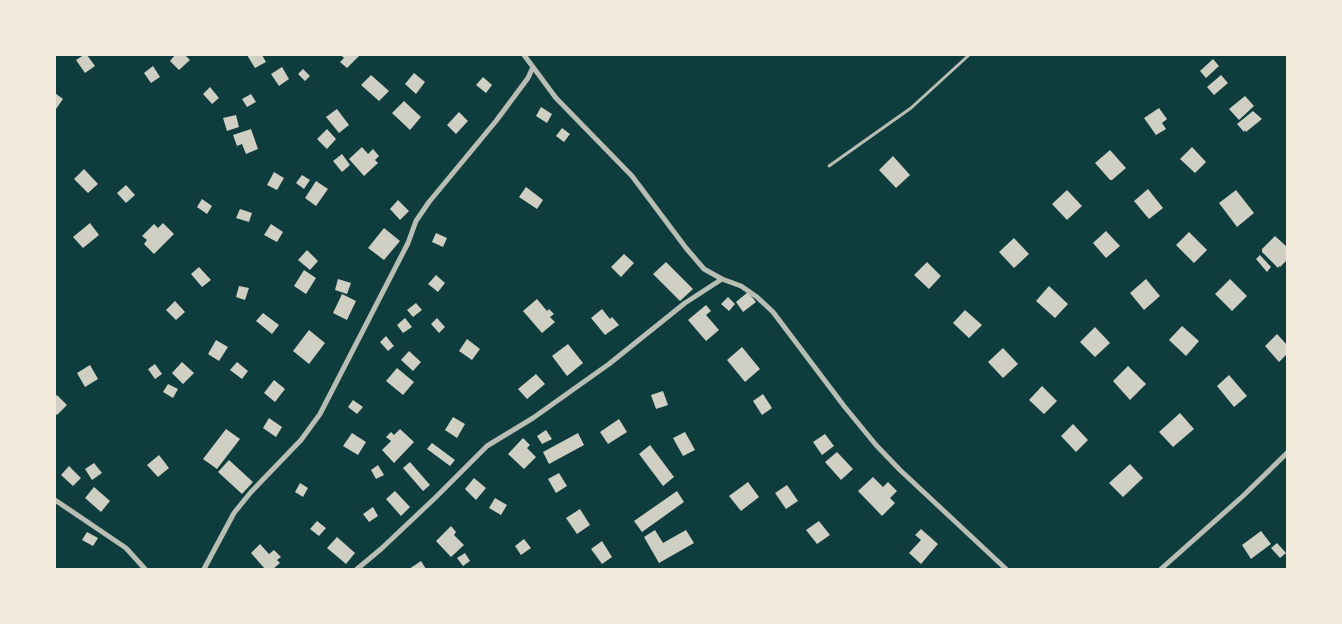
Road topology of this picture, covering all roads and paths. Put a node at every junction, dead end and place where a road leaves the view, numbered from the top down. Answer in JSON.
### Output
{"nodes":[{"id":1,"x":524,"y":55,"type":"edge"},
{"id":2,"x":969,"y":55,"type":"edge"},
{"id":3,"x":533,"y":67,"type":"junction"},
{"id":4,"x":829,"y":166,"type":"dead end"},
{"id":5,"x":722,"y":279,"type":"junction"},
{"id":6,"x":1287,"y":453,"type":"edge"},
{"id":7,"x":55,"y":500,"type":"edge"},
{"id":8,"x":145,"y":569,"type":"edge"},
{"id":9,"x":204,"y":569,"type":"edge"},
{"id":10,"x":357,"y":569,"type":"edge"},
{"id":11,"x":1006,"y":569,"type":"edge"},
{"id":12,"x":1161,"y":569,"type":"edge"}],
"edges":[{"from":1,"to":3,"type":"street"},
{"from":2,"to":4,"type":"lane"},
{"from":3,"to":5,"type":"street"},
{"from":3,"to":9,"type":"street"},
{"from":5,"to":10,"type":"street"},
{"from":5,"to":11,"type":"street"},
{"from":6,"to":12,"type":"street"},
{"from":7,"to":8,"type":"street"}]}
